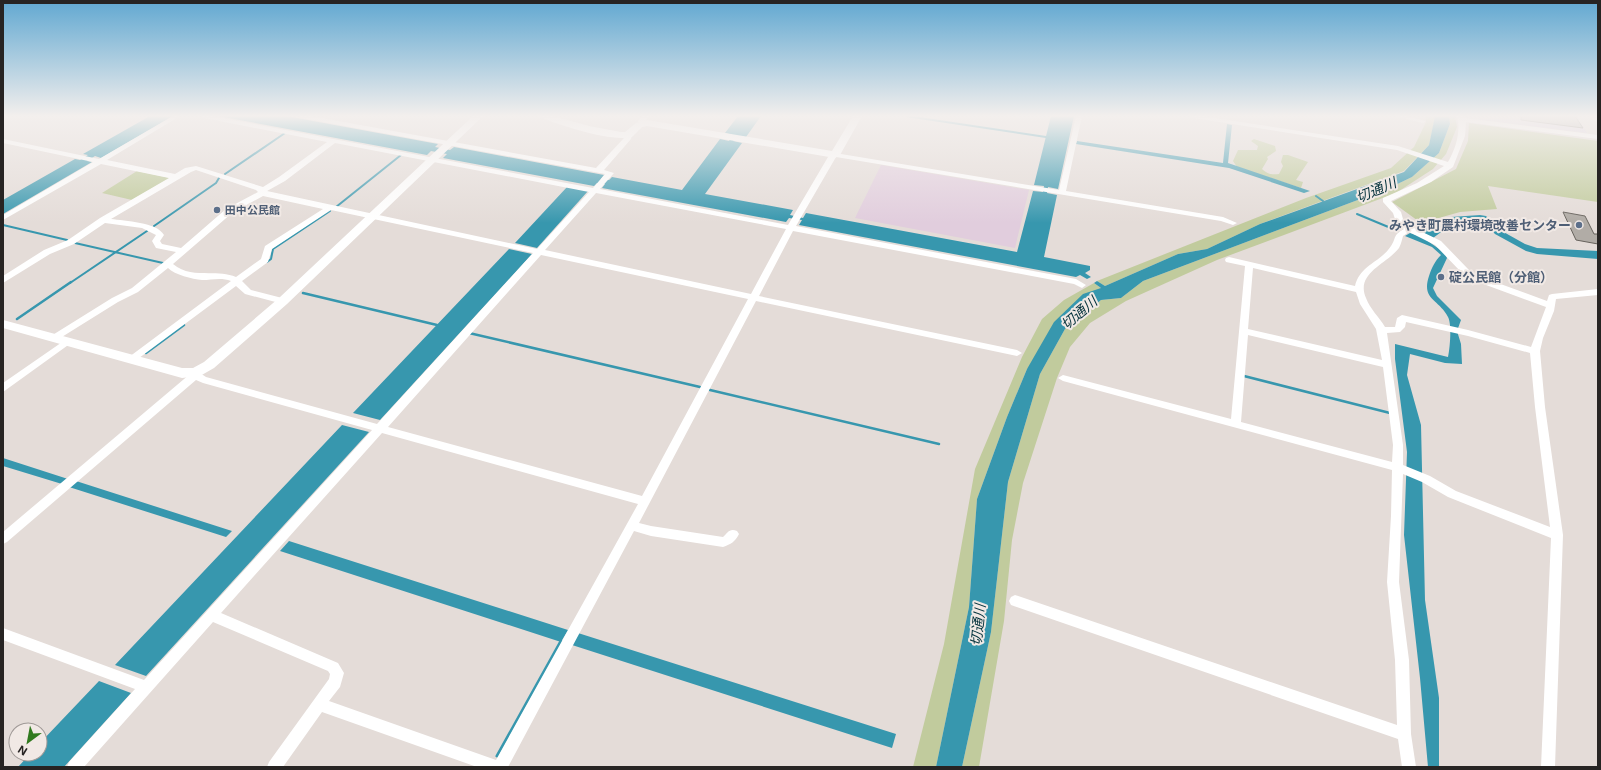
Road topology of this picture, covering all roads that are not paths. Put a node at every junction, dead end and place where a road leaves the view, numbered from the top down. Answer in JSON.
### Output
{"nodes":[{"id":1,"x":60,"y":152,"type":"edge"},
{"id":2,"x":116,"y":152,"type":"edge"},
{"id":3,"x":318,"y":152,"type":"edge"},
{"id":4,"x":440,"y":152,"type":"edge"},
{"id":5,"x":445,"y":152,"type":"edge"},
{"id":6,"x":449,"y":152,"type":"edge"},
{"id":7,"x":615,"y":152,"type":"edge"},
{"id":8,"x":816,"y":152,"type":"edge"},
{"id":9,"x":836,"y":152,"type":"edge"},
{"id":10,"x":1070,"y":152,"type":"edge"},
{"id":11,"x":1411,"y":152,"type":"edge"},
{"id":12,"x":1454,"y":152,"type":"edge"},
{"id":13,"x":834,"y":155,"type":"junction"},
{"id":14,"x":100,"y":161,"type":"junction"},
{"id":15,"x":1448,"y":164,"type":"junction"},
{"id":16,"x":599,"y":170,"type":"junction"},
{"id":17,"x":176,"y":177,"type":"junction"},
{"id":18,"x":600,"y":184,"type":"junction"},
{"id":19,"x":262,"y":192,"type":"junction"},
{"id":20,"x":1062,"y":192,"type":"junction"},
{"id":21,"x":329,"y":208,"type":"junction"},
{"id":22,"x":372,"y":217,"type":"junction"},
{"id":23,"x":3,"y":218,"type":"edge"},
{"id":24,"x":103,"y":220,"type":"junction"},
{"id":25,"x":795,"y":221,"type":"junction"},
{"id":26,"x":1233,"y":223,"type":"dead end"},
{"id":27,"x":1409,"y":229,"type":"junction"},
{"id":28,"x":182,"y":251,"type":"junction"},
{"id":29,"x":539,"y":252,"type":"junction"},
{"id":30,"x":1229,"y":260,"type":"dead end"},
{"id":31,"x":168,"y":264,"type":"junction"},
{"id":32,"x":1249,"y":265,"type":"junction"},
{"id":33,"x":3,"y":280,"type":"edge"},
{"id":34,"x":237,"y":281,"type":"junction"},
{"id":35,"x":1082,"y":285,"type":"dead end"},
{"id":36,"x":1360,"y":290,"type":"junction"},
{"id":37,"x":1598,"y":292,"type":"edge"},
{"id":38,"x":754,"y":297,"type":"junction"},
{"id":39,"x":283,"y":301,"type":"junction"},
{"id":40,"x":1551,"y":306,"type":"junction"},
{"id":41,"x":3,"y":324,"type":"edge"},
{"id":42,"x":1382,"y":330,"type":"junction"},
{"id":43,"x":1243,"y":331,"type":"junction"},
{"id":44,"x":54,"y":338,"type":"junction"},
{"id":45,"x":68,"y":341,"type":"junction"},
{"id":46,"x":1535,"y":351,"type":"junction"},
{"id":47,"x":1017,"y":353,"type":"dead end"},
{"id":48,"x":132,"y":359,"type":"junction"},
{"id":49,"x":1387,"y":365,"type":"junction"},
{"id":50,"x":195,"y":374,"type":"junction"},
{"id":51,"x":1063,"y":378,"type":"dead end"},
{"id":52,"x":3,"y":388,"type":"edge"},
{"id":53,"x":1236,"y":424,"type":"junction"},
{"id":54,"x":381,"y":428,"type":"junction"},
{"id":55,"x":1400,"y":468,"type":"junction"},
{"id":56,"x":645,"y":501,"type":"junction"},
{"id":57,"x":631,"y":525,"type":"junction"},
{"id":58,"x":733,"y":534,"type":"dead end"},
{"id":59,"x":1557,"y":535,"type":"junction"},
{"id":60,"x":3,"y":539,"type":"edge"},
{"id":61,"x":1015,"y":601,"type":"dead end"},
{"id":62,"x":211,"y":615,"type":"junction"},
{"id":63,"x":3,"y":634,"type":"edge"},
{"id":64,"x":146,"y":687,"type":"junction"},
{"id":65,"x":319,"y":704,"type":"junction"},
{"id":66,"x":1404,"y":734,"type":"junction"},
{"id":67,"x":74,"y":767,"type":"edge"},
{"id":68,"x":274,"y":767,"type":"edge"},
{"id":69,"x":499,"y":767,"type":"edge"},
{"id":70,"x":1409,"y":767,"type":"edge"},
{"id":71,"x":1548,"y":767,"type":"edge"}],
"edges":[{"from":1,"to":14,"type":"street"},
{"from":2,"to":14,"type":"street"},
{"from":3,"to":19,"type":"street"},
{"from":4,"to":22,"type":"street"},
{"from":5,"to":18,"type":"street"},
{"from":6,"to":16,"type":"street"},
{"from":7,"to":16,"type":"street"},
{"from":8,"to":13,"type":"street"},
{"from":9,"to":13,"type":"street"},
{"from":10,"to":20,"type":"street"},
{"from":11,"to":15,"type":"street"},
{"from":12,"to":15,"type":"street"},
{"from":13,"to":20,"type":"street"},
{"from":13,"to":25,"type":"street"},
{"from":14,"to":17,"type":"street"},
{"from":14,"to":23,"type":"street"},
{"from":15,"to":27,"type":"street"},
{"from":16,"to":18,"type":"street"},
{"from":17,"to":19,"type":"street"},
{"from":17,"to":24,"type":"street"},
{"from":18,"to":25,"type":"street"},
{"from":18,"to":29,"type":"street"},
{"from":19,"to":21,"type":"street"},
{"from":19,"to":28,"type":"street"},
{"from":20,"to":26,"type":"street"},
{"from":21,"to":22,"type":"street"},
{"from":21,"to":34,"type":"street"},
{"from":22,"to":29,"type":"street"},
{"from":22,"to":39,"type":"street"},
{"from":24,"to":28,"type":"street"},
{"from":24,"to":33,"type":"street"},
{"from":25,"to":35,"type":"street"},
{"from":25,"to":38,"type":"street"},
{"from":27,"to":36,"type":"street"},
{"from":27,"to":40,"type":"street"},
{"from":28,"to":31,"type":"street"},
{"from":29,"to":38,"type":"street"},
{"from":29,"to":54,"type":"street"},
{"from":30,"to":32,"type":"street"},
{"from":31,"to":34,"type":"street"},
{"from":31,"to":44,"type":"street"},
{"from":32,"to":36,"type":"street"},
{"from":32,"to":43,"type":"street"},
{"from":34,"to":39,"type":"street"},
{"from":34,"to":48,"type":"street"},
{"from":36,"to":42,"type":"street"},
{"from":37,"to":40,"type":"street"},
{"from":38,"to":47,"type":"street"},
{"from":38,"to":56,"type":"street"},
{"from":39,"to":50,"type":"street"},
{"from":40,"to":46,"type":"street"},
{"from":41,"to":44,"type":"street"},
{"from":42,"to":46,"type":"street"},
{"from":42,"to":49,"type":"street"},
{"from":43,"to":49,"type":"street"},
{"from":43,"to":53,"type":"street"},
{"from":44,"to":45,"type":"street"},
{"from":45,"to":48,"type":"street"},
{"from":45,"to":52,"type":"street"},
{"from":46,"to":59,"type":"street"},
{"from":48,"to":50,"type":"street"},
{"from":49,"to":55,"type":"street"},
{"from":50,"to":54,"type":"street"},
{"from":50,"to":60,"type":"street"},
{"from":51,"to":53,"type":"street"},
{"from":53,"to":55,"type":"street"},
{"from":54,"to":56,"type":"street"},
{"from":54,"to":62,"type":"street"},
{"from":55,"to":59,"type":"street"},
{"from":55,"to":66,"type":"street"},
{"from":56,"to":57,"type":"street"},
{"from":57,"to":58,"type":"street"},
{"from":57,"to":69,"type":"street"},
{"from":59,"to":71,"type":"street"},
{"from":61,"to":66,"type":"street"},
{"from":62,"to":64,"type":"street"},
{"from":62,"to":65,"type":"street"},
{"from":63,"to":64,"type":"street"},
{"from":64,"to":67,"type":"street"},
{"from":65,"to":68,"type":"street"},
{"from":65,"to":69,"type":"street"},
{"from":66,"to":70,"type":"street"}]}
